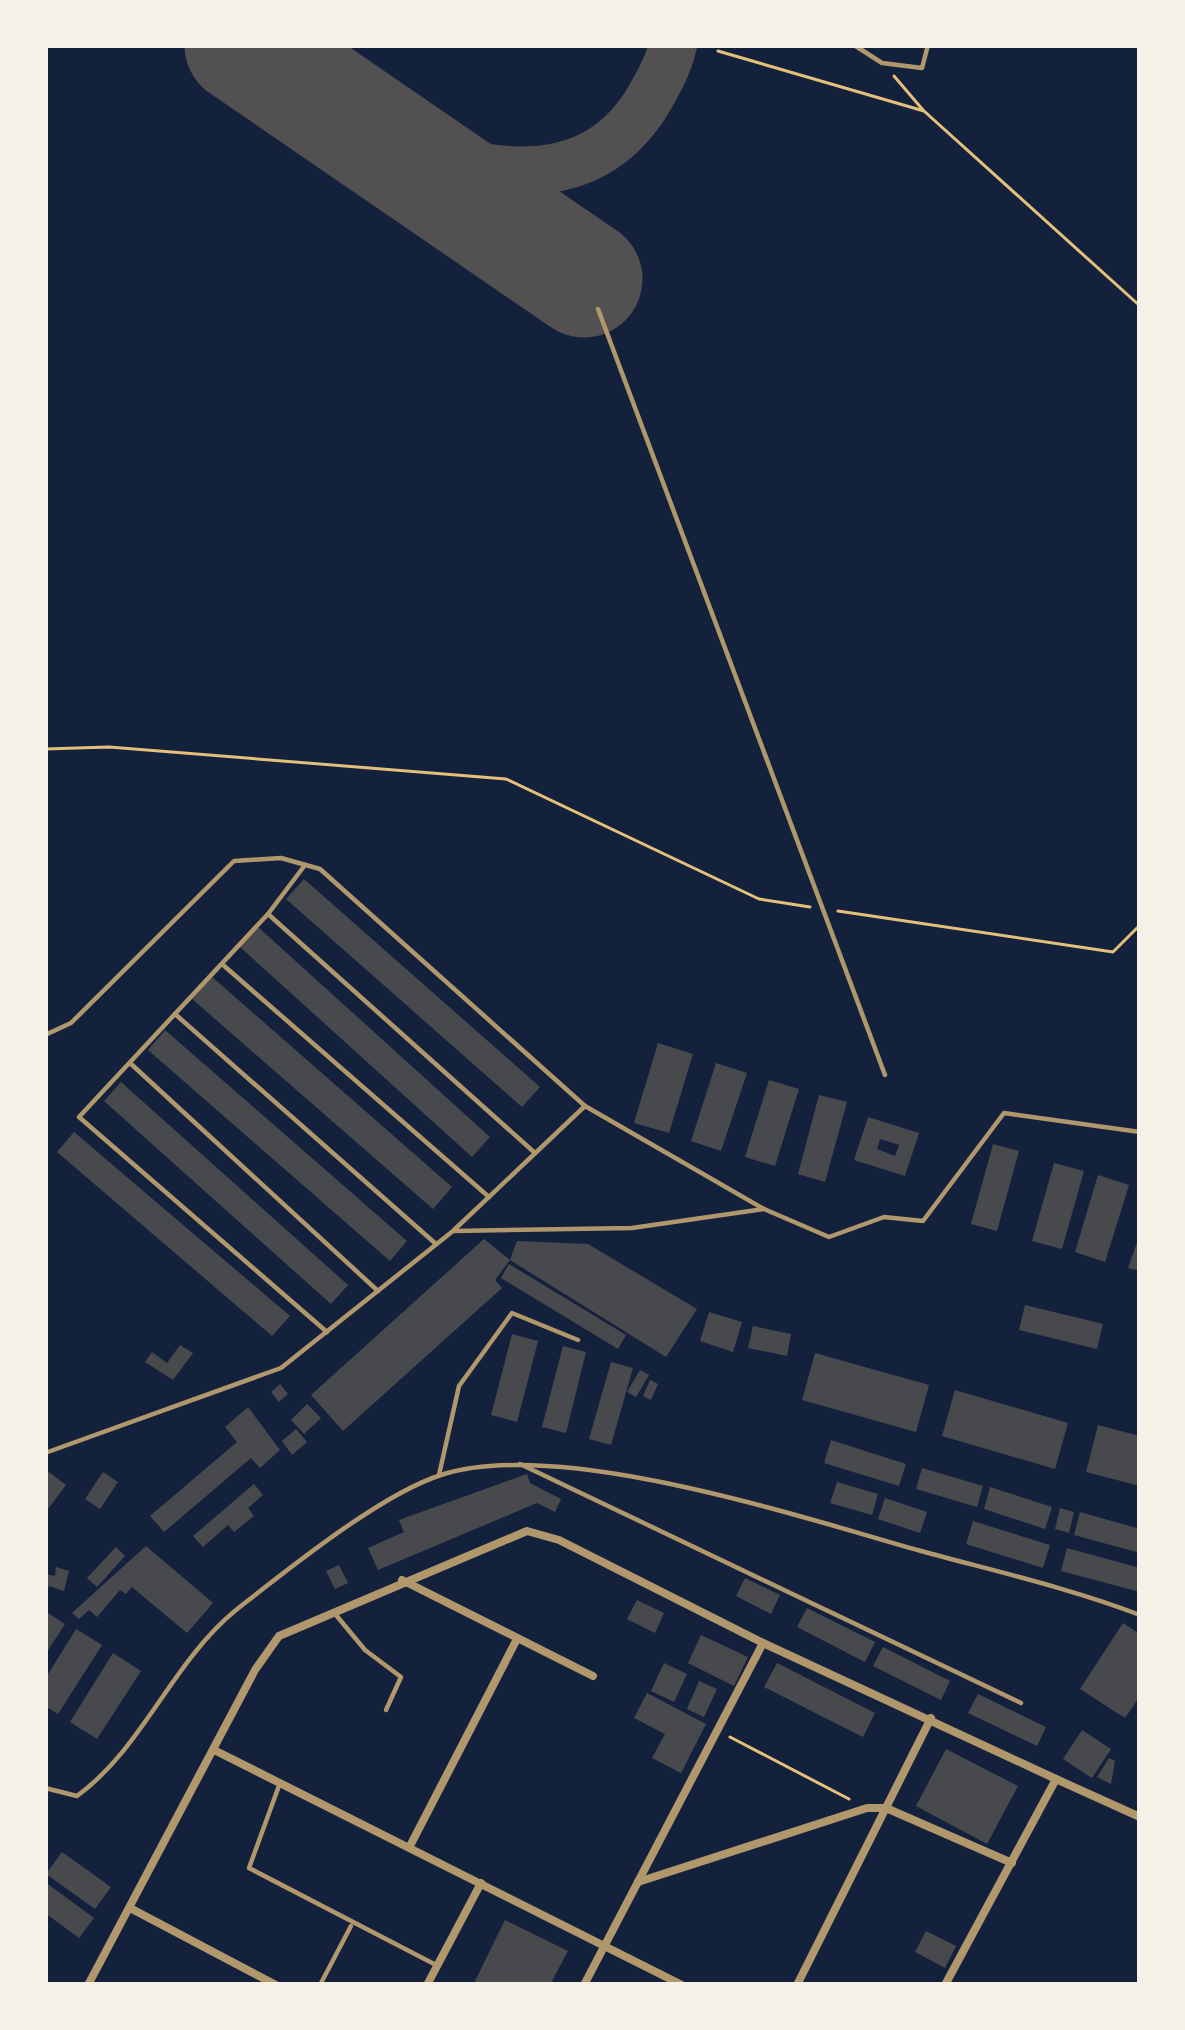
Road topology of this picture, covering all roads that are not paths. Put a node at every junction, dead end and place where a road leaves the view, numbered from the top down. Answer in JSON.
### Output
{"nodes":[{"id":1,"x":854,"y":45,"type":"edge"},
{"id":2,"x":928,"y":45,"type":"edge"},
{"id":3,"x":598,"y":309,"type":"dead end"},
{"id":4,"x":305,"y":865,"type":"junction"},
{"id":5,"x":268,"y":914,"type":"junction"},
{"id":6,"x":221,"y":964,"type":"junction"},
{"id":7,"x":175,"y":1014,"type":"junction"},
{"id":8,"x":45,"y":1035,"type":"edge"},
{"id":9,"x":130,"y":1063,"type":"junction"},
{"id":10,"x":885,"y":1075,"type":"dead end"},
{"id":11,"x":585,"y":1106,"type":"junction"},
{"id":12,"x":1140,"y":1132,"type":"edge"},
{"id":13,"x":535,"y":1153,"type":"junction"},
{"id":14,"x":489,"y":1197,"type":"junction"},
{"id":15,"x":764,"y":1209,"type":"junction"},
{"id":16,"x":454,"y":1231,"type":"junction"},
{"id":17,"x":436,"y":1244,"type":"junction"},
{"id":18,"x":378,"y":1291,"type":"junction"},
{"id":19,"x":327,"y":1332,"type":"junction"},
{"id":20,"x":578,"y":1340,"type":"dead end"},
{"id":21,"x":45,"y":1453,"type":"edge"},
{"id":22,"x":514,"y":1462,"type":"junction"},
{"id":23,"x":439,"y":1475,"type":"junction"},
{"id":24,"x":402,"y":1580,"type":"junction"},
{"id":25,"x":332,"y":1610,"type":"junction"},
{"id":26,"x":1140,"y":1615,"type":"edge"},
{"id":27,"x":517,"y":1639,"type":"junction"},
{"id":28,"x":763,"y":1643,"type":"junction"},
{"id":29,"x":593,"y":1676,"type":"dead end"},
{"id":30,"x":1021,"y":1703,"type":"dead end"},
{"id":31,"x":386,"y":1710,"type":"dead end"},
{"id":32,"x":931,"y":1718,"type":"junction"},
{"id":33,"x":216,"y":1751,"type":"junction"},
{"id":34,"x":1056,"y":1779,"type":"junction"},
{"id":35,"x":280,"y":1783,"type":"junction"},
{"id":36,"x":45,"y":1788,"type":"edge"},
{"id":37,"x":886,"y":1808,"type":"junction"},
{"id":38,"x":1140,"y":1817,"type":"edge"},
{"id":39,"x":410,"y":1846,"type":"junction"},
{"id":40,"x":1012,"y":1863,"type":"junction"},
{"id":41,"x":638,"y":1882,"type":"junction"},
{"id":42,"x":481,"y":1883,"type":"junction"},
{"id":43,"x":130,"y":1908,"type":"junction"},
{"id":44,"x":352,"y":1925,"type":"junction"},
{"id":45,"x":606,"y":1944,"type":"junction"},
{"id":46,"x":438,"y":1966,"type":"junction"},
{"id":47,"x":947,"y":1982,"type":"edge"},
{"id":48,"x":88,"y":1985,"type":"edge"},
{"id":49,"x":276,"y":1985,"type":"edge"},
{"id":50,"x":320,"y":1985,"type":"edge"},
{"id":51,"x":428,"y":1985,"type":"edge"},
{"id":52,"x":584,"y":1985,"type":"edge"},
{"id":53,"x":682,"y":1985,"type":"edge"},
{"id":54,"x":797,"y":1985,"type":"edge"},
{"id":55,"x":959,"y":1985,"type":"edge"}],
"edges":[{"from":1,"to":2,"type":"lane"},
{"from":3,"to":10,"type":"lane"},
{"from":4,"to":5,"type":"lane"},
{"from":4,"to":8,"type":"lane"},
{"from":4,"to":11,"type":"lane"},
{"from":5,"to":6,"type":"lane"},
{"from":5,"to":13,"type":"lane"},
{"from":6,"to":7,"type":"lane"},
{"from":6,"to":14,"type":"lane"},
{"from":7,"to":9,"type":"lane"},
{"from":7,"to":17,"type":"lane"},
{"from":9,"to":18,"type":"lane"},
{"from":9,"to":19,"type":"lane"},
{"from":11,"to":13,"type":"lane"},
{"from":11,"to":15,"type":"lane"},
{"from":12,"to":15,"type":"lane"},
{"from":13,"to":14,"type":"lane"},
{"from":14,"to":16,"type":"lane"},
{"from":15,"to":16,"type":"lane"},
{"from":16,"to":17,"type":"lane"},
{"from":17,"to":18,"type":"lane"},
{"from":18,"to":19,"type":"lane"},
{"from":19,"to":21,"type":"lane"},
{"from":20,"to":23,"type":"lane"},
{"from":22,"to":23,"type":"lane"},
{"from":22,"to":26,"type":"lane"},
{"from":22,"to":30,"type":"lane"},
{"from":23,"to":36,"type":"lane"},
{"from":24,"to":25,"type":"street"},
{"from":24,"to":27,"type":"street"},
{"from":24,"to":28,"type":"street"},
{"from":25,"to":31,"type":"lane"},
{"from":25,"to":33,"type":"street"},
{"from":27,"to":29,"type":"street"},
{"from":27,"to":39,"type":"street"},
{"from":28,"to":32,"type":"street"},
{"from":28,"to":41,"type":"street"},
{"from":32,"to":34,"type":"street"},
{"from":32,"to":37,"type":"street"},
{"from":33,"to":35,"type":"street"},
{"from":33,"to":43,"type":"street"},
{"from":34,"to":38,"type":"street"},
{"from":34,"to":40,"type":"street"},
{"from":35,"to":39,"type":"street"},
{"from":35,"to":44,"type":"lane"},
{"from":37,"to":40,"type":"street"},
{"from":37,"to":41,"type":"street"},
{"from":37,"to":54,"type":"street"},
{"from":39,"to":42,"type":"street"},
{"from":40,"to":47,"type":"street"},
{"from":41,"to":45,"type":"street"},
{"from":42,"to":45,"type":"street"},
{"from":42,"to":46,"type":"street"},
{"from":43,"to":48,"type":"street"},
{"from":43,"to":49,"type":"street"},
{"from":44,"to":46,"type":"lane"},
{"from":44,"to":50,"type":"lane"},
{"from":45,"to":52,"type":"street"},
{"from":45,"to":53,"type":"street"},
{"from":46,"to":51,"type":"street"},
{"from":47,"to":55,"type":"street"}]}
